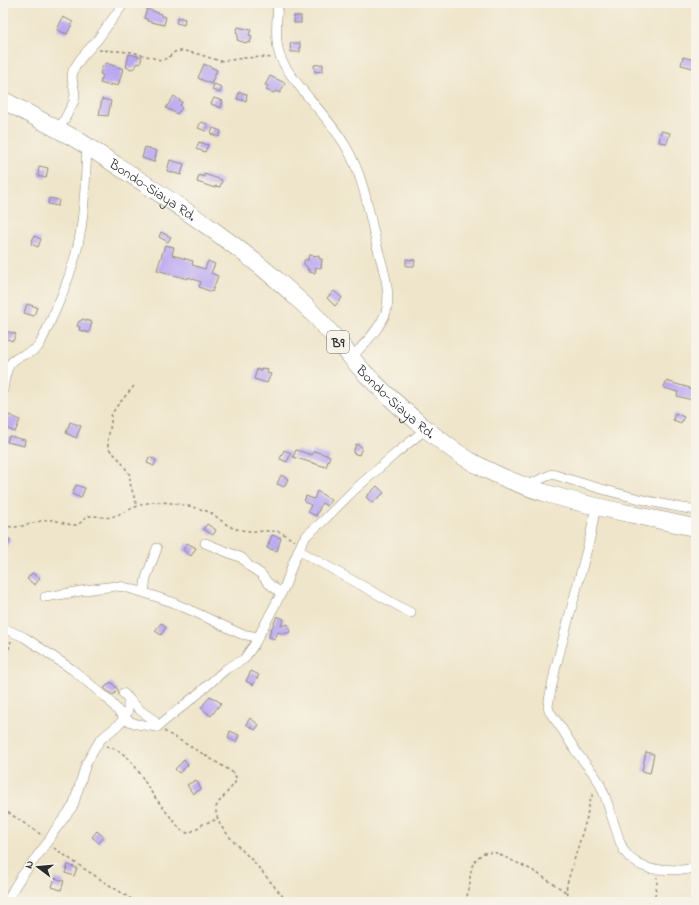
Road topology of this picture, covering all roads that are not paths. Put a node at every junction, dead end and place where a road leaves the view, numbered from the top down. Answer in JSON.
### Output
{"nodes":[{"id":1,"x":124,"y":3,"type":"edge"},
{"id":2,"x":278,"y":3,"type":"edge"},
{"id":3,"x":3,"y":100,"type":"edge"},
{"id":4,"x":59,"y":130,"type":"junction"},
{"id":5,"x":87,"y":146,"type":"junction"},
{"id":6,"x":352,"y":358,"type":"junction"},
{"id":7,"x":3,"y":390,"type":"edge"},
{"id":8,"x":426,"y":429,"type":"junction"},
{"id":9,"x":525,"y":486,"type":"junction"},
{"id":10,"x":596,"y":506,"type":"junction"},
{"id":11,"x":696,"y":510,"type":"edge"},
{"id":12,"x":696,"y":528,"type":"edge"},
{"id":13,"x":205,"y":543,"type":"dead end"},
{"id":14,"x":157,"y":548,"type":"dead end"},
{"id":15,"x":299,"y":548,"type":"junction"},
{"id":16,"x":144,"y":592,"type":"junction"},
{"id":17,"x":281,"y":593,"type":"junction"},
{"id":18,"x":45,"y":597,"type":"dead end"},
{"id":19,"x":411,"y":613,"type":"dead end"},
{"id":20,"x":3,"y":628,"type":"edge"},
{"id":21,"x":258,"y":637,"type":"junction"},
{"id":22,"x":125,"y":719,"type":"junction"},
{"id":23,"x":157,"y":727,"type":"junction"},
{"id":24,"x":696,"y":868,"type":"edge"},
{"id":25,"x":7,"y":891,"type":"edge"},
{"id":26,"x":7,"y":902,"type":"edge"}],
"edges":[{"from":1,"to":4,"type":"street"},
{"from":2,"to":6,"type":"street"},
{"from":3,"to":4,"type":"highway","name":"Bondo-Siaya Rd.","number":"B9"},
{"from":4,"to":5,"type":"highway","name":"Bondo-Siaya Rd.","number":"B9"},
{"from":5,"to":6,"type":"highway","name":"Bondo-Siaya Rd.","number":"B9"},
{"from":5,"to":7,"type":"street"},
{"from":6,"to":8,"type":"highway","name":"Bondo-Siaya Rd.","number":"B9"},
{"from":8,"to":9,"type":"highway","name":"Bondo-Siaya Rd.","number":"B9"},
{"from":8,"to":15,"type":"street"},
{"from":9,"to":10,"type":"highway","name":"Bondo-Siaya Rd.","number":"B9"},
{"from":9,"to":11,"type":"street"},
{"from":10,"to":12,"type":"highway","name":"Bondo-Siaya Rd.","number":"B9"},
{"from":10,"to":24,"type":"street"},
{"from":13,"to":17,"type":"street"},
{"from":14,"to":16,"type":"street"},
{"from":15,"to":17,"type":"street"},
{"from":15,"to":19,"type":"street"},
{"from":16,"to":18,"type":"street"},
{"from":16,"to":21,"type":"street"},
{"from":17,"to":21,"type":"street"},
{"from":20,"to":22,"type":"street"},
{"from":21,"to":23,"type":"street"},
{"from":22,"to":23,"type":"street"},
{"from":22,"to":23,"type":"street"},
{"from":22,"to":25,"type":"street"},
{"from":25,"to":26,"type":"street"}]}
